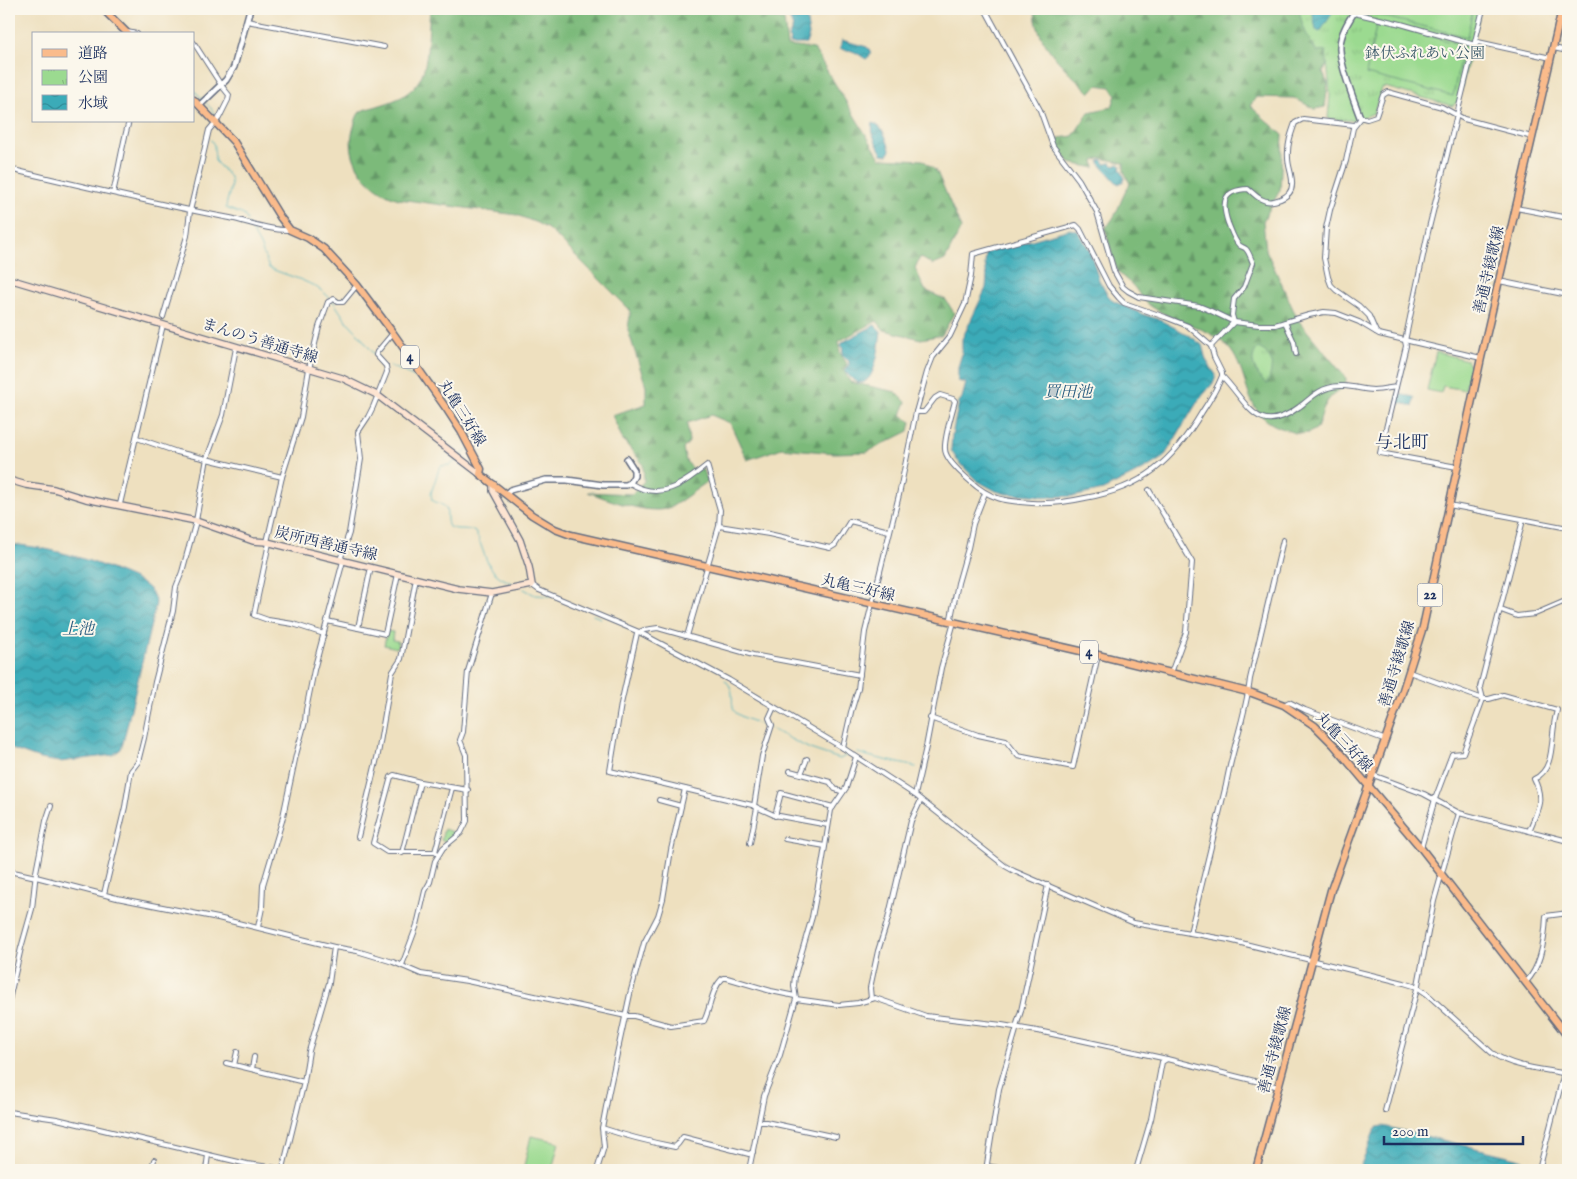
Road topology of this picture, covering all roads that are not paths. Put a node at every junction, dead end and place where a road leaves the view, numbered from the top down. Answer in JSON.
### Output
{"nodes":[{"id":1,"x":103,"y":9,"type":"edge"},
{"id":2,"x":250,"y":9,"type":"edge"},
{"id":3,"x":985,"y":9,"type":"edge"},
{"id":4,"x":1484,"y":9,"type":"edge"},
{"id":5,"x":1562,"y":9,"type":"edge"},
{"id":6,"x":1355,"y":11,"type":"edge"},
{"id":7,"x":247,"y":21,"type":"junction"},
{"id":8,"x":125,"y":32,"type":"edge"},
{"id":9,"x":195,"y":45,"type":"edge"},
{"id":10,"x":1475,"y":45,"type":"junction"},
{"id":11,"x":384,"y":47,"type":"dead end"},
{"id":12,"x":1553,"y":48,"type":"junction"},
{"id":13,"x":1568,"y":51,"type":"edge"},
{"id":14,"x":1551,"y":58,"type":"junction"},
{"id":15,"x":221,"y":85,"type":"junction"},
{"id":16,"x":195,"y":100,"type":"edge"},
{"id":17,"x":203,"y":102,"type":"junction"},
{"id":18,"x":1361,"y":117,"type":"junction"},
{"id":19,"x":1457,"y":117,"type":"junction"},
{"id":20,"x":129,"y":122,"type":"edge"},
{"id":21,"x":216,"y":122,"type":"junction"},
{"id":22,"x":1354,"y":125,"type":"junction"},
{"id":23,"x":1532,"y":137,"type":"junction"},
{"id":24,"x":9,"y":169,"type":"edge"},
{"id":25,"x":113,"y":193,"type":"junction"},
{"id":26,"x":1516,"y":208,"type":"junction"},
{"id":27,"x":190,"y":211,"type":"junction"},
{"id":28,"x":1568,"y":218,"type":"edge"},
{"id":29,"x":290,"y":230,"type":"junction"},
{"id":30,"x":9,"y":279,"type":"edge"},
{"id":31,"x":1499,"y":281,"type":"junction"},
{"id":32,"x":357,"y":286,"type":"junction"},
{"id":33,"x":1568,"y":295,"type":"edge"},
{"id":34,"x":163,"y":317,"type":"dead end"},
{"id":35,"x":1234,"y":322,"type":"junction"},
{"id":36,"x":1285,"y":322,"type":"junction"},
{"id":37,"x":163,"y":324,"type":"junction"},
{"id":38,"x":1376,"y":332,"type":"junction"},
{"id":39,"x":393,"y":333,"type":"junction"},
{"id":40,"x":1406,"y":340,"type":"junction"},
{"id":41,"x":1211,"y":346,"type":"junction"},
{"id":42,"x":236,"y":348,"type":"junction"},
{"id":43,"x":1296,"y":354,"type":"dead end"},
{"id":44,"x":1481,"y":358,"type":"junction"},
{"id":45,"x":309,"y":369,"type":"junction"},
{"id":46,"x":1222,"y":376,"type":"junction"},
{"id":47,"x":1396,"y":387,"type":"junction"},
{"id":48,"x":377,"y":396,"type":"junction"},
{"id":49,"x":916,"y":412,"type":"junction"},
{"id":50,"x":137,"y":438,"type":"junction"},
{"id":51,"x":207,"y":458,"type":"junction"},
{"id":52,"x":627,"y":459,"type":"dead end"},
{"id":53,"x":1457,"y":467,"type":"junction"},
{"id":54,"x":480,"y":474,"type":"junction"},
{"id":55,"x":282,"y":477,"type":"junction"},
{"id":56,"x":9,"y":480,"type":"edge"},
{"id":57,"x":630,"y":483,"type":"junction"},
{"id":58,"x":493,"y":484,"type":"junction"},
{"id":59,"x":1149,"y":490,"type":"dead end"},
{"id":60,"x":985,"y":493,"type":"junction"},
{"id":61,"x":506,"y":494,"type":"junction"},
{"id":62,"x":120,"y":504,"type":"junction"},
{"id":63,"x":1449,"y":504,"type":"junction"},
{"id":64,"x":1523,"y":520,"type":"junction"},
{"id":65,"x":196,"y":521,"type":"junction"},
{"id":66,"x":719,"y":526,"type":"junction"},
{"id":67,"x":1568,"y":528,"type":"edge"},
{"id":68,"x":890,"y":531,"type":"junction"},
{"id":69,"x":1283,"y":540,"type":"dead end"},
{"id":70,"x":268,"y":542,"type":"junction"},
{"id":71,"x":343,"y":561,"type":"junction"},
{"id":72,"x":708,"y":566,"type":"junction"},
{"id":73,"x":371,"y":567,"type":"junction"},
{"id":74,"x":398,"y":574,"type":"junction"},
{"id":75,"x":416,"y":578,"type":"junction"},
{"id":76,"x":532,"y":585,"type":"junction"},
{"id":77,"x":492,"y":592,"type":"junction"},
{"id":78,"x":1568,"y":602,"type":"edge"},
{"id":79,"x":872,"y":604,"type":"junction"},
{"id":80,"x":1501,"y":610,"type":"junction"},
{"id":81,"x":327,"y":621,"type":"junction"},
{"id":82,"x":954,"y":622,"type":"junction"},
{"id":83,"x":358,"y":628,"type":"junction"},
{"id":84,"x":638,"y":633,"type":"junction"},
{"id":85,"x":324,"y":634,"type":"junction"},
{"id":86,"x":687,"y":636,"type":"junction"},
{"id":87,"x":1098,"y":655,"type":"junction"},
{"id":88,"x":1409,"y":672,"type":"junction"},
{"id":89,"x":1172,"y":673,"type":"junction"},
{"id":90,"x":860,"y":675,"type":"junction"},
{"id":91,"x":1248,"y":692,"type":"junction"},
{"id":92,"x":1483,"y":699,"type":"junction"},
{"id":93,"x":1284,"y":705,"type":"junction"},
{"id":94,"x":774,"y":707,"type":"junction"},
{"id":95,"x":930,"y":718,"type":"junction"},
{"id":96,"x":1386,"y":740,"type":"junction"},
{"id":97,"x":843,"y":748,"type":"junction"},
{"id":98,"x":856,"y":758,"type":"junction"},
{"id":99,"x":807,"y":759,"type":"dead end"},
{"id":100,"x":790,"y":771,"type":"dead end"},
{"id":101,"x":801,"y":774,"type":"junction"},
{"id":102,"x":1374,"y":775,"type":"junction"},
{"id":103,"x":420,"y":782,"type":"junction"},
{"id":104,"x":452,"y":788,"type":"junction"},
{"id":105,"x":1369,"y":788,"type":"junction"},
{"id":106,"x":685,"y":789,"type":"junction"},
{"id":107,"x":468,"y":790,"type":"junction"},
{"id":108,"x":843,"y":792,"type":"junction"},
{"id":109,"x":915,"y":795,"type":"junction"},
{"id":110,"x":1435,"y":799,"type":"junction"},
{"id":111,"x":659,"y":800,"type":"dead end"},
{"id":112,"x":921,"y":800,"type":"junction"},
{"id":113,"x":51,"y":806,"type":"dead end"},
{"id":114,"x":682,"y":806,"type":"junction"},
{"id":115,"x":756,"y":807,"type":"junction"},
{"id":116,"x":833,"y":807,"type":"junction"},
{"id":117,"x":1459,"y":813,"type":"junction"},
{"id":118,"x":776,"y":816,"type":"junction"},
{"id":119,"x":828,"y":825,"type":"junction"},
{"id":120,"x":1529,"y":831,"type":"junction"},
{"id":121,"x":358,"y":838,"type":"dead end"},
{"id":122,"x":785,"y":839,"type":"dead end"},
{"id":123,"x":1568,"y":841,"type":"edge"},
{"id":124,"x":750,"y":843,"type":"dead end"},
{"id":125,"x":825,"y":846,"type":"junction"},
{"id":126,"x":1421,"y":848,"type":"junction"},
{"id":127,"x":402,"y":853,"type":"junction"},
{"id":128,"x":436,"y":853,"type":"junction"},
{"id":129,"x":9,"y":871,"type":"edge"},
{"id":130,"x":1442,"y":874,"type":"junction"},
{"id":131,"x":36,"y":877,"type":"junction"},
{"id":132,"x":1048,"y":885,"type":"junction"},
{"id":133,"x":104,"y":894,"type":"junction"},
{"id":134,"x":1568,"y":913,"type":"edge"},
{"id":135,"x":258,"y":927,"type":"junction"},
{"id":136,"x":1190,"y":933,"type":"junction"},
{"id":137,"x":334,"y":947,"type":"junction"},
{"id":138,"x":1311,"y":961,"type":"junction"},
{"id":139,"x":402,"y":965,"type":"junction"},
{"id":140,"x":1526,"y":982,"type":"junction"},
{"id":141,"x":1417,"y":987,"type":"junction"},
{"id":142,"x":796,"y":998,"type":"junction"},
{"id":143,"x":871,"y":999,"type":"junction"},
{"id":144,"x":9,"y":1000,"type":"edge"},
{"id":145,"x":626,"y":1016,"type":"junction"},
{"id":146,"x":1017,"y":1027,"type":"junction"},
{"id":147,"x":1568,"y":1037,"type":"edge"},
{"id":148,"x":237,"y":1052,"type":"dead end"},
{"id":149,"x":254,"y":1057,"type":"dead end"},
{"id":150,"x":1167,"y":1059,"type":"junction"},
{"id":151,"x":226,"y":1063,"type":"dead end"},
{"id":152,"x":234,"y":1065,"type":"junction"},
{"id":153,"x":252,"y":1069,"type":"junction"},
{"id":154,"x":282,"y":1070,"type":"dead end"},
{"id":155,"x":1566,"y":1073,"type":"edge"},
{"id":156,"x":280,"y":1076,"type":"junction"},
{"id":157,"x":304,"y":1082,"type":"junction"},
{"id":158,"x":1279,"y":1087,"type":"junction"},
{"id":159,"x":1385,"y":1111,"type":"dead end"},
{"id":160,"x":9,"y":1112,"type":"edge"},
{"id":161,"x":759,"y":1122,"type":"junction"},
{"id":162,"x":602,"y":1128,"type":"junction"},
{"id":163,"x":836,"y":1136,"type":"dead end"},
{"id":164,"x":753,"y":1152,"type":"junction"},
{"id":165,"x":208,"y":1155,"type":"junction"},
{"id":166,"x":154,"y":1160,"type":"dead end"},
{"id":167,"x":987,"y":1168,"type":"edge"},
{"id":168,"x":285,"y":1169,"type":"edge"},
{"id":169,"x":151,"y":1170,"type":"edge"},
{"id":170,"x":206,"y":1170,"type":"edge"},
{"id":171,"x":291,"y":1170,"type":"edge"},
{"id":172,"x":597,"y":1170,"type":"edge"},
{"id":173,"x":748,"y":1170,"type":"edge"},
{"id":174,"x":1008,"y":1170,"type":"edge"},
{"id":175,"x":1136,"y":1170,"type":"edge"},
{"id":176,"x":1256,"y":1170,"type":"edge"},
{"id":177,"x":1539,"y":1170,"type":"edge"}],
"edges":[{"from":1,"to":8,"type":"main road"},
{"from":2,"to":7,"type":"street"},
{"from":3,"to":35,"type":"street"},
{"from":4,"to":10,"type":"street"},
{"from":5,"to":12,"type":"main road","name":"善通寺綾歌線","number":"22"},
{"from":6,"to":10,"type":"street"},
{"from":6,"to":18,"type":"street"},
{"from":7,"to":11,"type":"street"},
{"from":7,"to":15,"type":"street"},
{"from":9,"to":15,"type":"street"},
{"from":10,"to":14,"type":"street"},
{"from":10,"to":19,"type":"street"},
{"from":12,"to":13,"type":"street"},
{"from":12,"to":14,"type":"main road","name":"善通寺綾歌線","number":"22"},
{"from":14,"to":23,"type":"main road","name":"善通寺綾歌線","number":"22"},
{"from":15,"to":17,"type":"street"},
{"from":15,"to":21,"type":"street"},
{"from":16,"to":17,"type":"main road","name":"丸亀三好線","number":"4"},
{"from":17,"to":21,"type":"main road","name":"丸亀三好線","number":"4"},
{"from":18,"to":19,"type":"street"},
{"from":18,"to":22,"type":"street"},
{"from":19,"to":23,"type":"street"},
{"from":19,"to":40,"type":"street"},
{"from":20,"to":25,"type":"street"},
{"from":21,"to":27,"type":"street"},
{"from":21,"to":29,"type":"main road","name":"丸亀三好線","number":"4"},
{"from":22,"to":35,"type":"street"},
{"from":22,"to":38,"type":"street"},
{"from":23,"to":26,"type":"main road","name":"善通寺綾歌線","number":"22"},
{"from":24,"to":25,"type":"street"},
{"from":25,"to":27,"type":"street"},
{"from":26,"to":28,"type":"street"},
{"from":26,"to":31,"type":"main road","name":"善通寺綾歌線","number":"22"},
{"from":27,"to":29,"type":"street"},
{"from":27,"to":34,"type":"street"},
{"from":29,"to":32,"type":"main road","name":"丸亀三好線","number":"4"},
{"from":30,"to":37,"type":"main road","name":"まんのう善通寺線"},
{"from":31,"to":33,"type":"street"},
{"from":31,"to":44,"type":"main road","name":"善通寺綾歌線","number":"22"},
{"from":32,"to":39,"type":"main road","name":"丸亀三好線","number":"4"},
{"from":32,"to":45,"type":"street"},
{"from":35,"to":36,"type":"street"},
{"from":35,"to":41,"type":"street"},
{"from":36,"to":38,"type":"street"},
{"from":36,"to":43,"type":"street"},
{"from":37,"to":42,"type":"main road","name":"まんのう善通寺線"},
{"from":37,"to":50,"type":"street"},
{"from":38,"to":40,"type":"street"},
{"from":39,"to":48,"type":"street"},
{"from":39,"to":54,"type":"main road","name":"丸亀三好線","number":"4"},
{"from":40,"to":44,"type":"street"},
{"from":40,"to":47,"type":"street"},
{"from":41,"to":46,"type":"street"},
{"from":41,"to":49,"type":"street"},
{"from":42,"to":45,"type":"main road","name":"まんのう善通寺線"},
{"from":42,"to":51,"type":"street"},
{"from":44,"to":53,"type":"main road","name":"善通寺綾歌線","number":"22"},
{"from":45,"to":48,"type":"main road","name":"まんのう善通寺線"},
{"from":45,"to":55,"type":"street"},
{"from":46,"to":47,"type":"street"},
{"from":46,"to":60,"type":"street"},
{"from":47,"to":53,"type":"street"},
{"from":48,"to":54,"type":"main road","name":"まんのう善通寺線"},
{"from":48,"to":71,"type":"street"},
{"from":49,"to":60,"type":"street"},
{"from":49,"to":68,"type":"street"},
{"from":50,"to":51,"type":"street"},
{"from":50,"to":62,"type":"street"},
{"from":51,"to":55,"type":"street"},
{"from":51,"to":65,"type":"street"},
{"from":52,"to":57,"type":"street"},
{"from":53,"to":63,"type":"main road","name":"善通寺綾歌線","number":"22"},
{"from":54,"to":58,"type":"main road","name":"丸亀三好線","number":"4"},
{"from":55,"to":70,"type":"street"},
{"from":56,"to":62,"type":"main road","name":"炭所西善通寺線"},
{"from":57,"to":61,"type":"street"},
{"from":57,"to":66,"type":"street"},
{"from":58,"to":61,"type":"main road","name":"丸亀三好線","number":"4"},
{"from":58,"to":76,"type":"main road"},
{"from":59,"to":89,"type":"street"},
{"from":60,"to":82,"type":"street"},
{"from":61,"to":72,"type":"main road","name":"丸亀三好線","number":"4"},
{"from":62,"to":65,"type":"main road","name":"炭所西善通寺線"},
{"from":63,"to":64,"type":"street"},
{"from":63,"to":88,"type":"main road","name":"善通寺綾歌線","number":"22"},
{"from":64,"to":67,"type":"street"},
{"from":64,"to":80,"type":"street"},
{"from":65,"to":70,"type":"main road","name":"炭所西善通寺線"},
{"from":65,"to":133,"type":"street"},
{"from":66,"to":68,"type":"street"},
{"from":66,"to":72,"type":"street"},
{"from":68,"to":79,"type":"street"},
{"from":69,"to":91,"type":"street"},
{"from":70,"to":71,"type":"main road","name":"炭所西善通寺線"},
{"from":70,"to":85,"type":"street"},
{"from":71,"to":73,"type":"main road","name":"炭所西善通寺線"},
{"from":71,"to":81,"type":"street"},
{"from":72,"to":79,"type":"main road","name":"丸亀三好線","number":"4"},
{"from":72,"to":86,"type":"street"},
{"from":73,"to":74,"type":"main road","name":"炭所西善通寺線"},
{"from":73,"to":83,"type":"street"},
{"from":74,"to":75,"type":"main road","name":"炭所西善通寺線"},
{"from":74,"to":83,"type":"street"},
{"from":75,"to":77,"type":"main road","name":"炭所西善通寺線"},
{"from":75,"to":121,"type":"street"},
{"from":76,"to":77,"type":"main road","name":"炭所西善通寺線"},
{"from":76,"to":84,"type":"street"},
{"from":77,"to":107,"type":"street"},
{"from":78,"to":80,"type":"street"},
{"from":79,"to":82,"type":"main road","name":"丸亀三好線","number":"4"},
{"from":79,"to":90,"type":"street"},
{"from":80,"to":92,"type":"street"},
{"from":81,"to":83,"type":"street"},
{"from":81,"to":85,"type":"street"},
{"from":82,"to":87,"type":"main road","name":"丸亀三好線","number":"4"},
{"from":82,"to":95,"type":"street"},
{"from":84,"to":86,"type":"street"},
{"from":84,"to":94,"type":"street"},
{"from":84,"to":106,"type":"street"},
{"from":85,"to":135,"type":"street"},
{"from":86,"to":90,"type":"street"},
{"from":87,"to":89,"type":"main road","name":"丸亀三好線","number":"4"},
{"from":87,"to":95,"type":"street"},
{"from":88,"to":92,"type":"street"},
{"from":88,"to":96,"type":"main road","name":"善通寺綾歌線","number":"22"},
{"from":89,"to":91,"type":"main road","name":"丸亀三好線","number":"4"},
{"from":90,"to":97,"type":"street"},
{"from":91,"to":93,"type":"main road","name":"丸亀三好線","number":"4"},
{"from":91,"to":136,"type":"street"},
{"from":92,"to":110,"type":"street"},
{"from":92,"to":120,"type":"street"},
{"from":93,"to":96,"type":"street"},
{"from":93,"to":105,"type":"main road","name":"丸亀三好線","number":"4"},
{"from":94,"to":97,"type":"street"},
{"from":94,"to":115,"type":"street"},
{"from":95,"to":109,"type":"street"},
{"from":96,"to":102,"type":"main road","name":"善通寺綾歌線","number":"22"},
{"from":97,"to":98,"type":"street"},
{"from":98,"to":108,"type":"street"},
{"from":98,"to":109,"type":"street"},
{"from":99,"to":101,"type":"street"},
{"from":100,"to":101,"type":"street"},
{"from":101,"to":108,"type":"street"},
{"from":102,"to":105,"type":"main road","name":"善通寺綾歌線","number":"22"},
{"from":102,"to":110,"type":"street"},
{"from":103,"to":104,"type":"street"},
{"from":103,"to":127,"type":"street"},
{"from":103,"to":127,"type":"street"},
{"from":104,"to":107,"type":"street"},
{"from":104,"to":128,"type":"street"},
{"from":105,"to":126,"type":"main road","name":"丸亀三好線","number":"4"},
{"from":105,"to":138,"type":"main road","name":"善通寺綾歌線","number":"22"},
{"from":106,"to":114,"type":"street"},
{"from":106,"to":115,"type":"street"},
{"from":107,"to":128,"type":"street"},
{"from":108,"to":116,"type":"street"},
{"from":109,"to":112,"type":"street"},
{"from":110,"to":117,"type":"street"},
{"from":110,"to":126,"type":"street"},
{"from":111,"to":114,"type":"street"},
{"from":112,"to":132,"type":"street"},
{"from":112,"to":143,"type":"street"},
{"from":113,"to":131,"type":"street"},
{"from":114,"to":145,"type":"street"},
{"from":115,"to":118,"type":"street"},
{"from":115,"to":124,"type":"street"},
{"from":116,"to":118,"type":"street"},
{"from":116,"to":119,"type":"street"},
{"from":117,"to":120,"type":"street"},
{"from":117,"to":130,"type":"street"},
{"from":118,"to":119,"type":"street"},
{"from":119,"to":125,"type":"street"},
{"from":120,"to":123,"type":"street"},
{"from":122,"to":125,"type":"street"},
{"from":125,"to":142,"type":"street"},
{"from":126,"to":130,"type":"main road","name":"丸亀三好線","number":"4"},
{"from":127,"to":128,"type":"street"},
{"from":128,"to":139,"type":"street"},
{"from":129,"to":131,"type":"street"},
{"from":130,"to":140,"type":"main road","name":"丸亀三好線","number":"4"},
{"from":130,"to":141,"type":"street"},
{"from":131,"to":133,"type":"street"},
{"from":131,"to":144,"type":"street"},
{"from":132,"to":136,"type":"street"},
{"from":132,"to":146,"type":"street"},
{"from":133,"to":135,"type":"street"},
{"from":134,"to":140,"type":"street"},
{"from":135,"to":137,"type":"street"},
{"from":136,"to":138,"type":"street"},
{"from":137,"to":139,"type":"street"},
{"from":137,"to":157,"type":"street"},
{"from":138,"to":141,"type":"street"},
{"from":138,"to":158,"type":"main road","name":"善通寺綾歌線","number":"22"},
{"from":139,"to":145,"type":"street"},
{"from":140,"to":147,"type":"main road","name":"丸亀三好線","number":"4"},
{"from":141,"to":155,"type":"street"},
{"from":141,"to":159,"type":"street"},
{"from":142,"to":143,"type":"street"},
{"from":142,"to":145,"type":"street"},
{"from":142,"to":161,"type":"street"},
{"from":143,"to":146,"type":"street"},
{"from":145,"to":162,"type":"street"},
{"from":146,"to":150,"type":"street"},
{"from":146,"to":167,"type":"street"},
{"from":148,"to":152,"type":"street"},
{"from":149,"to":153,"type":"street"},
{"from":150,"to":158,"type":"street"},
{"from":150,"to":175,"type":"street"},
{"from":151,"to":152,"type":"street"},
{"from":152,"to":153,"type":"street"},
{"from":153,"to":156,"type":"street"},
{"from":154,"to":156,"type":"street"},
{"from":155,"to":177,"type":"street"},
{"from":156,"to":157,"type":"street"},
{"from":157,"to":168,"type":"street"},
{"from":158,"to":176,"type":"main road","name":"善通寺綾歌線","number":"22"},
{"from":160,"to":165,"type":"street"},
{"from":161,"to":163,"type":"street"},
{"from":161,"to":164,"type":"street"},
{"from":162,"to":164,"type":"street"},
{"from":162,"to":172,"type":"street"},
{"from":164,"to":173,"type":"street"},
{"from":165,"to":168,"type":"street"},
{"from":165,"to":170,"type":"street"},
{"from":166,"to":169,"type":"street"},
{"from":167,"to":174,"type":"street"},
{"from":168,"to":171,"type":"street"}]}
